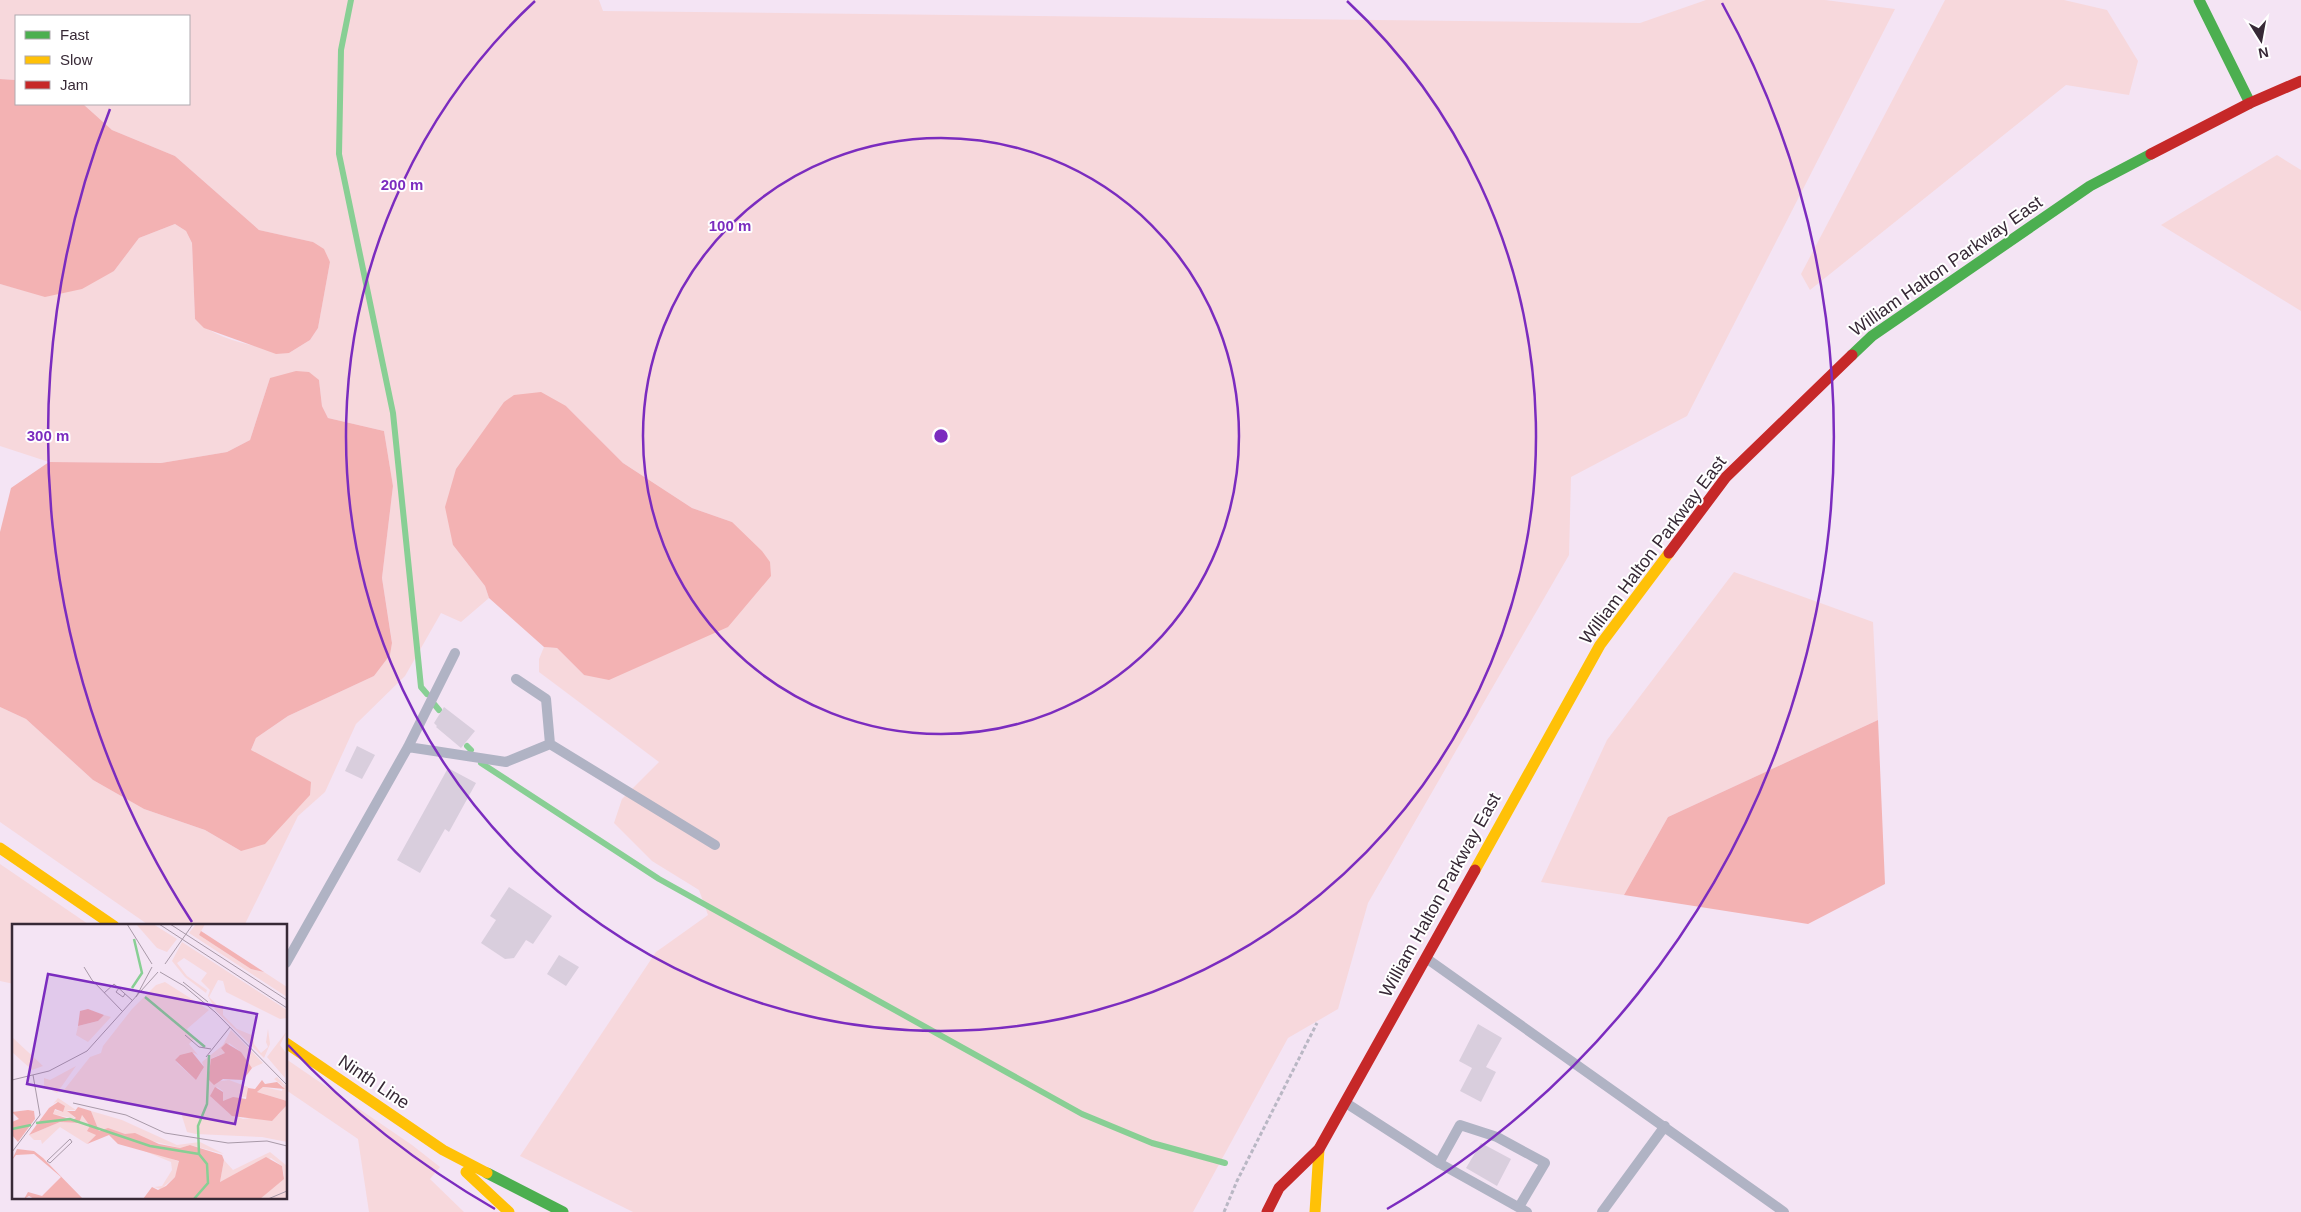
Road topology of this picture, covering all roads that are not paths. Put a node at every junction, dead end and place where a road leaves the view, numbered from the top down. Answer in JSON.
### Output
{"nodes":[{"id":1,"x":2199,"y":0,"type":"edge"},
{"id":2,"x":2301,"y":81,"type":"edge"},
{"id":3,"x":2250,"y":104,"type":"junction"},
{"id":4,"x":455,"y":653,"type":"dead end"},
{"id":5,"x":516,"y":679,"type":"dead end"},
{"id":6,"x":550,"y":744,"type":"junction"},
{"id":7,"x":408,"y":747,"type":"junction"},
{"id":8,"x":715,"y":845,"type":"dead end"},
{"id":9,"x":0,"y":848,"type":"edge"},
{"id":10,"x":111,"y":924,"type":"edge"},
{"id":11,"x":1425,"y":958,"type":"junction"},
{"id":12,"x":288,"y":960,"type":"edge"},
{"id":13,"x":288,"y":1044,"type":"edge"},
{"id":14,"x":1345,"y":1102,"type":"junction"},
{"id":15,"x":1665,"y":1126,"type":"junction"},
{"id":16,"x":1319,"y":1149,"type":"junction"},
{"id":17,"x":443,"y":1150,"type":"junction"},
{"id":18,"x":1439,"y":1163,"type":"junction"},
{"id":19,"x":1523,"y":1210,"type":"edge"},
{"id":20,"x":509,"y":1212,"type":"edge"},
{"id":21,"x":563,"y":1212,"type":"edge"},
{"id":22,"x":1267,"y":1212,"type":"edge"},
{"id":23,"x":1314,"y":1212,"type":"edge"},
{"id":24,"x":1602,"y":1212,"type":"edge"},
{"id":25,"x":1784,"y":1212,"type":"edge"}],
"edges":[{"from":1,"to":3,"type":"main road"},
{"from":2,"to":3,"type":"main road","name":"William Halton Parkway East"},
{"from":3,"to":11,"type":"main road","name":"William Halton Parkway East"},
{"from":4,"to":7,"type":"lane"},
{"from":5,"to":6,"type":"lane"},
{"from":6,"to":7,"type":"lane"},
{"from":6,"to":8,"type":"lane"},
{"from":7,"to":12,"type":"lane"},
{"from":9,"to":10,"type":"main road"},
{"from":11,"to":14,"type":"main road","name":"William Halton Parkway East"},
{"from":11,"to":15,"type":"lane"},
{"from":13,"to":17,"type":"main road","name":"Ninth Line"},
{"from":14,"to":16,"type":"main road","name":"William Halton Parkway East"},
{"from":14,"to":18,"type":"lane"},
{"from":15,"to":24,"type":"lane"},
{"from":15,"to":25,"type":"lane"},
{"from":16,"to":22,"type":"main road","name":"William Halton Parkway East"},
{"from":16,"to":23,"type":"main road","name":"William Halton Parkway East"},
{"from":17,"to":20,"type":"main road","name":"Ninth Line"},
{"from":17,"to":21,"type":"main road","name":"Ninth Line"},
{"from":18,"to":19,"type":"lane"},
{"from":18,"to":19,"type":"lane"}]}
